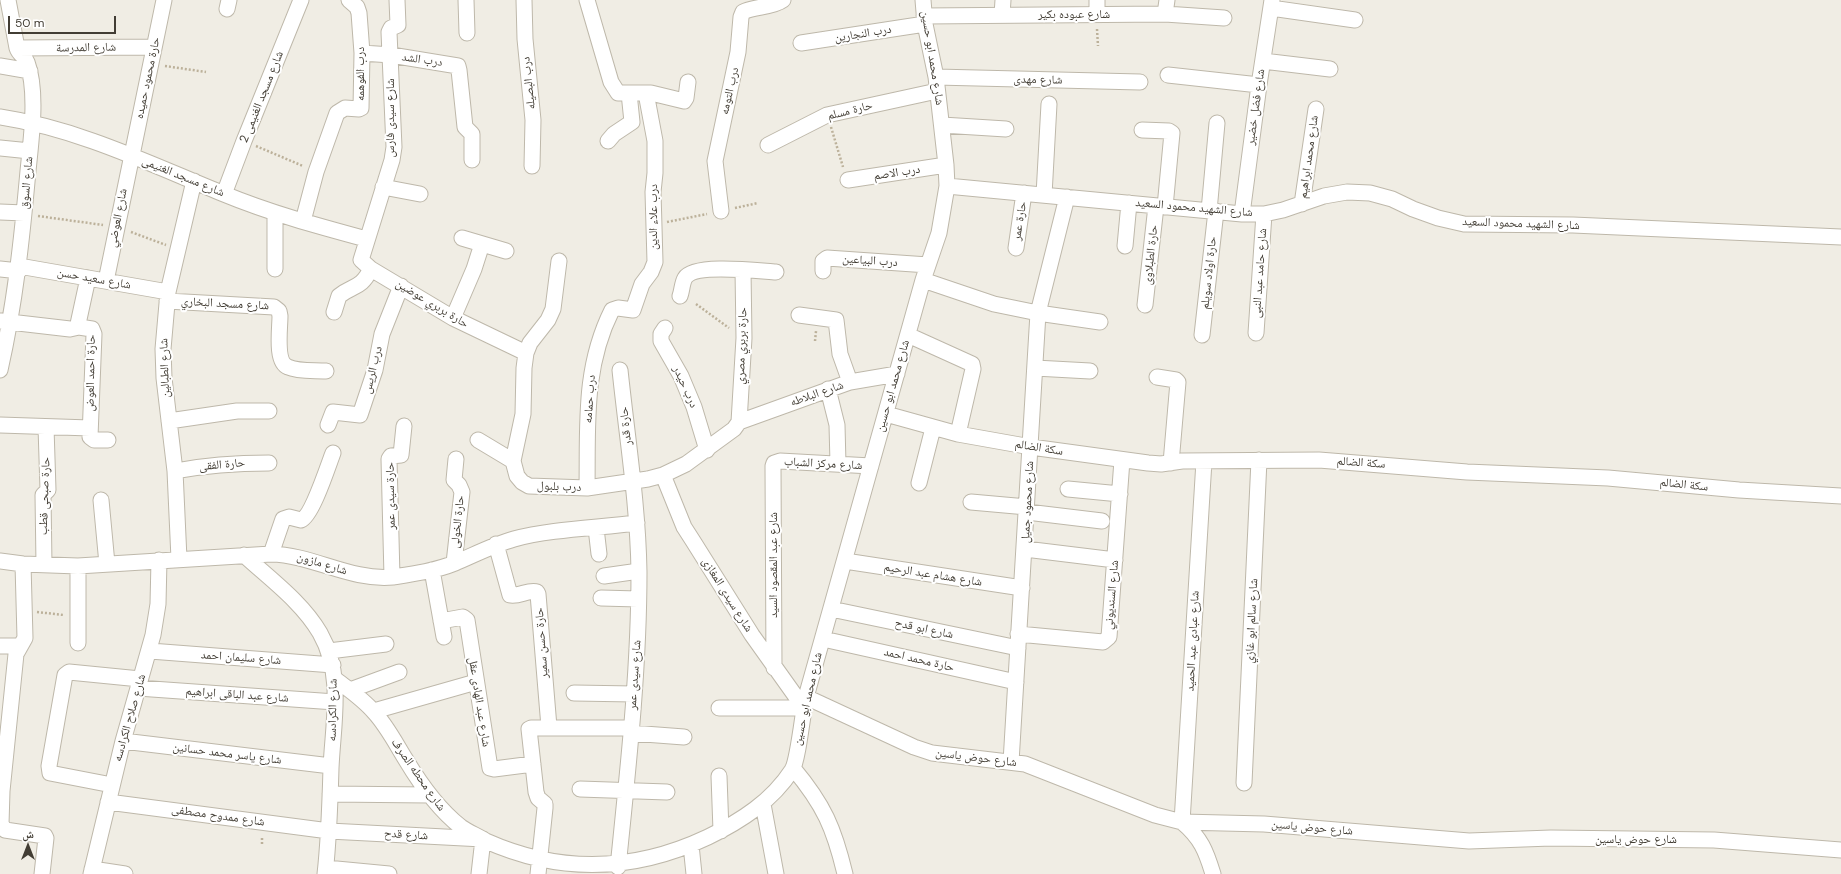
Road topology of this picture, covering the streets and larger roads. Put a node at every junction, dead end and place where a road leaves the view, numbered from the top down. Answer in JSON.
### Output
{"nodes":[{"id":1,"x":164,"y":0,"type":"edge"},
{"id":2,"x":301,"y":0,"type":"edge"},
{"id":3,"x":349,"y":0,"type":"edge"},
{"id":4,"x":397,"y":0,"type":"edge"},
{"id":5,"x":466,"y":0,"type":"edge"},
{"id":6,"x":524,"y":0,"type":"edge"},
{"id":7,"x":587,"y":0,"type":"edge"},
{"id":8,"x":783,"y":0,"type":"edge"},
{"id":9,"x":923,"y":0,"type":"edge"},
{"id":10,"x":1003,"y":0,"type":"edge"},
{"id":11,"x":6,"y":4,"type":"edge"},
{"id":12,"x":1272,"y":4,"type":"edge"},
{"id":13,"x":1097,"y":7,"type":"edge"},
{"id":14,"x":1166,"y":7,"type":"edge"},
{"id":15,"x":1002,"y":15,"type":"junction"},
{"id":16,"x":1224,"y":18,"type":"dead end"},
{"id":17,"x":924,"y":20,"type":"junction"},
{"id":18,"x":1355,"y":20,"type":"dead end"},
{"id":19,"x":467,"y":32,"type":"dead end"},
{"id":20,"x":801,"y":43,"type":"dead end"},
{"id":21,"x":154,"y":47,"type":"junction"},
{"id":22,"x":17,"y":48,"type":"junction"},
{"id":23,"x":362,"y":53,"type":"junction"},
{"id":24,"x":390,"y":55,"type":"junction"},
{"id":25,"x":1262,"y":61,"type":"junction"},
{"id":26,"x":0,"y":66,"type":"edge"},
{"id":27,"x":1330,"y":69,"type":"dead end"},
{"id":28,"x":30,"y":71,"type":"junction"},
{"id":29,"x":1168,"y":75,"type":"dead end"},
{"id":30,"x":688,"y":82,"type":"dead end"},
{"id":31,"x":1140,"y":82,"type":"dead end"},
{"id":32,"x":937,"y":84,"type":"junction"},
{"id":33,"x":1259,"y":85,"type":"junction"},
{"id":34,"x":629,"y":93,"type":"junction"},
{"id":35,"x":646,"y":93,"type":"junction"},
{"id":36,"x":1049,"y":104,"type":"dead end"},
{"id":37,"x":1316,"y":109,"type":"dead end"},
{"id":38,"x":0,"y":117,"type":"edge"},
{"id":39,"x":32,"y":122,"type":"junction"},
{"id":40,"x":1217,"y":123,"type":"dead end"},
{"id":41,"x":942,"y":125,"type":"junction"},
{"id":42,"x":1006,"y":129,"type":"dead end"},
{"id":43,"x":1142,"y":130,"type":"dead end"},
{"id":44,"x":608,"y":142,"type":"dead end"},
{"id":45,"x":768,"y":145,"type":"dead end"},
{"id":46,"x":0,"y":148,"type":"edge"},
{"id":47,"x":30,"y":151,"type":"junction"},
{"id":48,"x":131,"y":155,"type":"junction"},
{"id":49,"x":472,"y":160,"type":"dead end"},
{"id":50,"x":946,"y":165,"type":"junction"},
{"id":51,"x":532,"y":166,"type":"dead end"},
{"id":52,"x":848,"y":180,"type":"road end"},
{"id":53,"x":194,"y":181,"type":"junction"},
{"id":54,"x":947,"y":186,"type":"junction"},
{"id":55,"x":383,"y":187,"type":"junction"},
{"id":56,"x":1024,"y":193,"type":"junction"},
{"id":57,"x":224,"y":194,"type":"junction"},
{"id":58,"x":420,"y":194,"type":"dead end"},
{"id":59,"x":1044,"y":195,"type":"junction"},
{"id":60,"x":1067,"y":197,"type":"junction"},
{"id":61,"x":1129,"y":203,"type":"junction"},
{"id":62,"x":1302,"y":204,"type":"junction"},
{"id":63,"x":1161,"y":206,"type":"junction"},
{"id":64,"x":721,"y":211,"type":"dead end"},
{"id":65,"x":1212,"y":211,"type":"junction"},
{"id":66,"x":0,"y":212,"type":"edge"},
{"id":67,"x":24,"y":213,"type":"junction"},
{"id":68,"x":275,"y":213,"type":"junction"},
{"id":69,"x":1242,"y":214,"type":"junction"},
{"id":70,"x":1264,"y":214,"type":"junction"},
{"id":71,"x":303,"y":221,"type":"junction"},
{"id":72,"x":1841,"y":237,"type":"edge"},
{"id":73,"x":462,"y":238,"type":"dead end"},
{"id":74,"x":366,"y":239,"type":"junction"},
{"id":75,"x":482,"y":244,"type":"junction"},
{"id":76,"x":1125,"y":246,"type":"dead end"},
{"id":77,"x":1016,"y":248,"type":"dead end"},
{"id":78,"x":506,"y":251,"type":"dead end"},
{"id":79,"x":559,"y":261,"type":"dead end"},
{"id":80,"x":928,"y":265,"type":"junction"},
{"id":81,"x":19,"y":268,"type":"junction"},
{"id":82,"x":0,"y":269,"type":"edge"},
{"id":83,"x":276,"y":269,"type":"dead end"},
{"id":84,"x":371,"y":269,"type":"junction"},
{"id":85,"x":743,"y":270,"type":"junction"},
{"id":86,"x":823,"y":271,"type":"dead end"},
{"id":87,"x":776,"y":272,"type":"dead end"},
{"id":88,"x":88,"y":278,"type":"junction"},
{"id":89,"x":923,"y":280,"type":"junction"},
{"id":90,"x":106,"y":281,"type":"junction"},
{"id":91,"x":400,"y":286,"type":"junction"},
{"id":92,"x":168,"y":296,"type":"junction"},
{"id":93,"x":680,"y":296,"type":"dead end"},
{"id":94,"x":1145,"y":305,"type":"dead end"},
{"id":95,"x":334,"y":312,"type":"dead end"},
{"id":96,"x":611,"y":313,"type":"joint"},
{"id":97,"x":1038,"y":313,"type":"junction"},
{"id":98,"x":799,"y":315,"type":"dead end"},
{"id":99,"x":453,"y":318,"type":"junction"},
{"id":100,"x":5,"y":322,"type":"edge"},
{"id":101,"x":1100,"y":322,"type":"dead end"},
{"id":102,"x":79,"y":327,"type":"junction"},
{"id":103,"x":665,"y":328,"type":"dead end"},
{"id":104,"x":1256,"y":333,"type":"dead end"},
{"id":105,"x":908,"y":335,"type":"junction"},
{"id":106,"x":1202,"y":335,"type":"dead end"},
{"id":107,"x":2,"y":348,"type":"edge"},
{"id":108,"x":526,"y":353,"type":"junction"},
{"id":109,"x":1035,"y":368,"type":"junction"},
{"id":110,"x":0,"y":370,"type":"edge"},
{"id":111,"x":620,"y":370,"type":"dead end"},
{"id":112,"x":326,"y":371,"type":"dead end"},
{"id":113,"x":1090,"y":371,"type":"dead end"},
{"id":114,"x":897,"y":374,"type":"junction"},
{"id":115,"x":1157,"y":377,"type":"dead end"},
{"id":116,"x":850,"y":382,"type":"junction"},
{"id":117,"x":828,"y":390,"type":"junction"},
{"id":118,"x":269,"y":411,"type":"dead end"},
{"id":119,"x":886,"y":414,"type":"junction"},
{"id":120,"x":169,"y":420,"type":"junction"},
{"id":121,"x":739,"y":422,"type":"junction"},
{"id":122,"x":0,"y":425,"type":"edge"},
{"id":123,"x":328,"y":425,"type":"dead end"},
{"id":124,"x":46,"y":426,"type":"junction"},
{"id":125,"x":404,"y":426,"type":"dead end"},
{"id":126,"x":90,"y":428,"type":"junction"},
{"id":127,"x":933,"y":428,"type":"junction"},
{"id":128,"x":958,"y":434,"type":"junction"},
{"id":129,"x":108,"y":440,"type":"dead end"},
{"id":130,"x":478,"y":440,"type":"dead end"},
{"id":131,"x":1031,"y":447,"type":"junction"},
{"id":132,"x":707,"y":450,"type":"junction"},
{"id":133,"x":333,"y":453,"type":"dead end"},
{"id":134,"x":456,"y":459,"type":"dead end"},
{"id":135,"x":1122,"y":460,"type":"junction"},
{"id":136,"x":1259,"y":460,"type":"junction"},
{"id":137,"x":513,"y":461,"type":"junction"},
{"id":138,"x":1204,"y":461,"type":"junction"},
{"id":139,"x":269,"y":463,"type":"dead end"},
{"id":140,"x":774,"y":463,"type":"joint"},
{"id":141,"x":1171,"y":463,"type":"junction"},
{"id":142,"x":838,"y":464,"type":"junction"},
{"id":143,"x":871,"y":466,"type":"junction"},
{"id":144,"x":175,"y":471,"type":"junction"},
{"id":145,"x":663,"y":475,"type":"junction"},
{"id":146,"x":632,"y":482,"type":"junction"},
{"id":147,"x":919,"y":483,"type":"dead end"},
{"id":148,"x":587,"y":488,"type":"junction"},
{"id":149,"x":1068,"y":489,"type":"dead end"},
{"id":150,"x":1120,"y":494,"type":"junction"},
{"id":151,"x":1841,"y":496,"type":"edge"},
{"id":152,"x":101,"y":500,"type":"dead end"},
{"id":153,"x":971,"y":502,"type":"dead end"},
{"id":154,"x":1027,"y":510,"type":"junction"},
{"id":155,"x":1102,"y":521,"type":"dead end"},
{"id":156,"x":637,"y":523,"type":"junction"},
{"id":157,"x":596,"y":528,"type":"junction"},
{"id":158,"x":496,"y":544,"type":"junction"},
{"id":159,"x":1025,"y":549,"type":"junction"},
{"id":160,"x":271,"y":554,"type":"junction"},
{"id":161,"x":599,"y":554,"type":"dead end"},
{"id":162,"x":244,"y":555,"type":"junction"},
{"id":163,"x":179,"y":559,"type":"junction"},
{"id":164,"x":159,"y":560,"type":"junction"},
{"id":165,"x":1115,"y":560,"type":"junction"},
{"id":166,"x":0,"y":561,"type":"edge"},
{"id":167,"x":845,"y":561,"type":"junction"},
{"id":168,"x":454,"y":563,"type":"junction"},
{"id":169,"x":23,"y":564,"type":"junction"},
{"id":170,"x":107,"y":564,"type":"junction"},
{"id":171,"x":44,"y":565,"type":"junction"},
{"id":172,"x":78,"y":566,"type":"junction"},
{"id":173,"x":432,"y":570,"type":"junction"},
{"id":174,"x":638,"y":571,"type":"junction"},
{"id":175,"x":604,"y":576,"type":"dead end"},
{"id":176,"x":392,"y":577,"type":"junction"},
{"id":177,"x":1022,"y":588,"type":"junction"},
{"id":178,"x":601,"y":598,"type":"dead end"},
{"id":179,"x":638,"y":599,"type":"junction"},
{"id":180,"x":831,"y":609,"type":"junction"},
{"id":181,"x":441,"y":621,"type":"junction"},
{"id":182,"x":444,"y":637,"type":"dead end"},
{"id":183,"x":823,"y":639,"type":"junction"},
{"id":184,"x":1018,"y":641,"type":"junction"},
{"id":185,"x":78,"y":643,"type":"dead end"},
{"id":186,"x":386,"y":644,"type":"dead end"},
{"id":187,"x":0,"y":646,"type":"edge"},
{"id":188,"x":20,"y":646,"type":"junction"},
{"id":189,"x":150,"y":651,"type":"junction"},
{"id":190,"x":328,"y":651,"type":"junction"},
{"id":191,"x":774,"y":668,"type":"junction"},
{"id":192,"x":334,"y":672,"type":"junction"},
{"id":193,"x":399,"y":672,"type":"dead end"},
{"id":194,"x":476,"y":682,"type":"junction"},
{"id":195,"x":1016,"y":682,"type":"junction"},
{"id":196,"x":139,"y":684,"type":"junction"},
{"id":197,"x":350,"y":690,"type":"junction"},
{"id":198,"x":574,"y":693,"type":"dead end"},
{"id":199,"x":634,"y":694,"type":"junction"},
{"id":200,"x":335,"y":702,"type":"junction"},
{"id":201,"x":805,"y":703,"type":"junction"},
{"id":202,"x":719,"y":708,"type":"dead end"},
{"id":203,"x":374,"y":711,"type":"junction"},
{"id":204,"x":549,"y":727,"type":"junction"},
{"id":205,"x":631,"y":731,"type":"junction"},
{"id":206,"x":684,"y":737,"type":"dead end"},
{"id":207,"x":123,"y":741,"type":"junction"},
{"id":208,"x":1011,"y":762,"type":"junction"},
{"id":209,"x":533,"y":764,"type":"junction"},
{"id":210,"x":331,"y":766,"type":"junction"},
{"id":211,"x":793,"y":768,"type":"junction"},
{"id":212,"x":719,"y":776,"type":"dead end"},
{"id":213,"x":1244,"y":783,"type":"dead end"},
{"id":214,"x":112,"y":785,"type":"junction"},
{"id":215,"x":580,"y":788,"type":"dead end"},
{"id":216,"x":626,"y":790,"type":"junction"},
{"id":217,"x":666,"y":792,"type":"dead end"},
{"id":218,"x":330,"y":794,"type":"junction"},
{"id":219,"x":429,"y":795,"type":"junction"},
{"id":220,"x":108,"y":802,"type":"junction"},
{"id":221,"x":763,"y":804,"type":"junction"},
{"id":222,"x":1182,"y":822,"type":"junction"},
{"id":223,"x":329,"y":831,"type":"junction"},
{"id":224,"x":721,"y":831,"type":"junction"},
{"id":225,"x":483,"y":839,"type":"junction"},
{"id":226,"x":690,"y":845,"type":"junction"},
{"id":227,"x":1841,"y":850,"type":"edge"},
{"id":228,"x":618,"y":867,"type":"junction"},
{"id":229,"x":538,"y":868,"type":"edge"},
{"id":230,"x":325,"y":871,"type":"edge"},
{"id":231,"x":565,"y":871,"type":"edge"},
{"id":232,"x":92,"y":872,"type":"edge"},
{"id":233,"x":42,"y":874,"type":"edge"},
{"id":234,"x":125,"y":874,"type":"edge"},
{"id":235,"x":390,"y":874,"type":"edge"},
{"id":236,"x":479,"y":874,"type":"edge"},
{"id":237,"x":694,"y":874,"type":"edge"},
{"id":238,"x":776,"y":874,"type":"edge"},
{"id":239,"x":845,"y":874,"type":"edge"},
{"id":240,"x":1213,"y":874,"type":"edge"}],
"edges":[{"from":1,"to":21,"type":"street","name":"حارة محمود حميده"},
{"from":2,"to":57,"type":"street","name":"شارع مسجد الغنيمى 2"},
{"from":3,"to":23,"type":"street","name":"درب الفوهمه"},
{"from":4,"to":24,"type":"street","name":"شارع سيدى فارس"},
{"from":5,"to":19,"type":"street"},
{"from":6,"to":51,"type":"street","name":"درب البصيله"},
{"from":7,"to":34,"type":"street"},
{"from":8,"to":64,"type":"street","name":"درب التومه"},
{"from":9,"to":17,"type":"street","name":"شارع محمد ابو حسين"},
{"from":10,"to":15,"type":"street"},
{"from":11,"to":22,"type":"street","name":"شارع السوق"},
{"from":12,"to":18,"type":"street"},
{"from":12,"to":25,"type":"street","name":"شارع فضل خضير"},
{"from":13,"to":14,"type":"street","name":"شارع عبوده بكير"},
{"from":13,"to":15,"type":"street","name":"شارع عبوده بكير"},
{"from":14,"to":16,"type":"street","name":"شارع عبوده بكير"},
{"from":15,"to":17,"type":"street","name":"شارع عبوده بكير"},
{"from":17,"to":20,"type":"street","name":"درب النجارين"},
{"from":17,"to":32,"type":"street","name":"شارع محمد ابو حسين"},
{"from":21,"to":22,"type":"street","name":"شارع المدرسة"},
{"from":21,"to":48,"type":"street","name":"حارة محمود حميده"},
{"from":22,"to":28,"type":"street","name":"شارع السوق"},
{"from":23,"to":24,"type":"street","name":"درب الشد"},
{"from":23,"to":71,"type":"street","name":"درب الفوهمه"},
{"from":24,"to":49,"type":"street","name":"درب الشد"},
{"from":24,"to":55,"type":"street","name":"شارع سيدى فارس"},
{"from":25,"to":27,"type":"street"},
{"from":25,"to":33,"type":"street","name":"شارع فضل خضير"},
{"from":26,"to":28,"type":"street"},
{"from":28,"to":39,"type":"street","name":"شارع السوق"},
{"from":29,"to":33,"type":"street"},
{"from":30,"to":35,"type":"street"},
{"from":31,"to":32,"type":"street","name":"شارع مهدى"},
{"from":32,"to":41,"type":"street","name":"شارع محمد ابو حسين"},
{"from":32,"to":45,"type":"street","name":"حارة مسلم"},
{"from":33,"to":69,"type":"street","name":"شارع فضل خضير"},
{"from":34,"to":35,"type":"street"},
{"from":34,"to":44,"type":"street"},
{"from":35,"to":96,"type":"street","name":"درب علاء الدين"},
{"from":36,"to":59,"type":"street"},
{"from":37,"to":62,"type":"street","name":"شارع محمد ابراهيم"},
{"from":38,"to":39,"type":"street","name":"شارع مسجد الغنيمى"},
{"from":39,"to":47,"type":"street","name":"شارع السوق"},
{"from":39,"to":48,"type":"street","name":"شارع مسجد الغنيمى"},
{"from":40,"to":65,"type":"street","name":"حارة اولاد سويلم"},
{"from":41,"to":42,"type":"street"},
{"from":41,"to":50,"type":"street","name":"شارع محمد ابو حسين"},
{"from":43,"to":63,"type":"street","name":"حارة الطبلاوى"},
{"from":46,"to":47,"type":"street"},
{"from":47,"to":67,"type":"street","name":"شارع السوق"},
{"from":48,"to":53,"type":"street","name":"شارع مسجد الغنيمى"},
{"from":48,"to":90,"type":"street","name":"شارع العوضي"},
{"from":50,"to":52,"type":"street","name":"درب الاصم"},
{"from":50,"to":54,"type":"street","name":"شارع محمد ابو حسين"},
{"from":53,"to":57,"type":"street","name":"شارع مسجد الغنيمى"},
{"from":53,"to":92,"type":"street","name":"شارع الطبالين"},
{"from":54,"to":56,"type":"street","name":"شارع الشهيد محمود السعيد"},
{"from":54,"to":80,"type":"street","name":"شارع محمد ابو حسين"},
{"from":55,"to":58,"type":"street"},
{"from":55,"to":74,"type":"street","name":"شارع سيدى فارس"},
{"from":56,"to":59,"type":"street","name":"شارع الشهيد محمود السعيد"},
{"from":56,"to":77,"type":"street","name":"حارة عمر"},
{"from":57,"to":68,"type":"street","name":"شارع مسجد الغنيمى"},
{"from":59,"to":60,"type":"street","name":"شارع الشهيد محمود السعيد"},
{"from":60,"to":61,"type":"street","name":"شارع الشهيد محمود السعيد"},
{"from":60,"to":97,"type":"street","name":"شارع محمود جميل"},
{"from":61,"to":63,"type":"street","name":"شارع الشهيد محمود السعيد"},
{"from":61,"to":76,"type":"street"},
{"from":62,"to":70,"type":"street","name":"شارع الشهيد محمود السعيد"},
{"from":62,"to":72,"type":"street","name":"شارع الشهيد محمود السعيد"},
{"from":63,"to":65,"type":"street","name":"شارع الشهيد محمود السعيد"},
{"from":63,"to":94,"type":"street","name":"حارة الطبلاوى"},
{"from":65,"to":69,"type":"street","name":"شارع الشهيد محمود السعيد"},
{"from":65,"to":106,"type":"street","name":"حارة اولاد سويلم"},
{"from":66,"to":67,"type":"street"},
{"from":67,"to":81,"type":"street","name":"شارع السوق"},
{"from":68,"to":71,"type":"street","name":"شارع مسجد الغنيمى"},
{"from":68,"to":83,"type":"street"},
{"from":69,"to":70,"type":"street","name":"شارع الشهيد محمود السعيد"},
{"from":70,"to":104,"type":"street","name":"شارع حامد عبد النبى"},
{"from":71,"to":74,"type":"street","name":"شارع مسجد الغنيمى"},
{"from":73,"to":75,"type":"street"},
{"from":74,"to":84,"type":"street"},
{"from":75,"to":78,"type":"street"},
{"from":75,"to":99,"type":"street"},
{"from":79,"to":108,"type":"street"},
{"from":80,"to":86,"type":"street","name":"درب البياعين"},
{"from":80,"to":89,"type":"street","name":"شارع محمد ابو حسين"},
{"from":81,"to":82,"type":"street","name":"شارع سعيد حسن"},
{"from":81,"to":88,"type":"street","name":"شارع سعيد حسن"},
{"from":81,"to":100,"type":"street","name":"شارع السوق"},
{"from":84,"to":91,"type":"street","name":"حارة بربري عوضين"},
{"from":84,"to":95,"type":"street"},
{"from":85,"to":87,"type":"street"},
{"from":85,"to":93,"type":"street"},
{"from":85,"to":121,"type":"street","name":"حارة بربري مصري"},
{"from":88,"to":90,"type":"street","name":"شارع سعيد حسن"},
{"from":88,"to":102,"type":"street","name":"حارة احمد العوض"},
{"from":89,"to":97,"type":"street"},
{"from":89,"to":105,"type":"street","name":"شارع محمد ابو حسين"},
{"from":90,"to":92,"type":"street","name":"شارع سعيد حسن"},
{"from":91,"to":99,"type":"street","name":"حارة بربري عوضين"},
{"from":91,"to":123,"type":"street","name":"درب الريس"},
{"from":92,"to":112,"type":"street","name":"شارع مسجد البخاري"},
{"from":92,"to":120,"type":"street","name":"شارع الطبالين"},
{"from":96,"to":148,"type":"street","name":"درب حمامه"},
{"from":97,"to":101,"type":"street"},
{"from":97,"to":109,"type":"street","name":"شارع محمود جميل"},
{"from":98,"to":116,"type":"street"},
{"from":99,"to":108,"type":"street","name":"حارة بربري عوضين"},
{"from":100,"to":102,"type":"street"},
{"from":100,"to":107,"type":"street","name":"شارع السوق"},
{"from":102,"to":126,"type":"street","name":"حارة احمد العوض"},
{"from":103,"to":132,"type":"street","name":"درب حيدر"},
{"from":105,"to":114,"type":"street","name":"شارع محمد ابو حسين"},
{"from":105,"to":128,"type":"street"},
{"from":107,"to":110,"type":"street","name":"شارع السوق"},
{"from":108,"to":137,"type":"street"},
{"from":109,"to":113,"type":"street"},
{"from":109,"to":131,"type":"street","name":"شارع محمود جميل"},
{"from":111,"to":146,"type":"street","name":"حارة قدر"},
{"from":114,"to":116,"type":"street","name":"شارع البلاطه"},
{"from":114,"to":119,"type":"street","name":"شارع محمد ابو حسين"},
{"from":115,"to":141,"type":"street"},
{"from":116,"to":117,"type":"street","name":"شارع البلاطه"},
{"from":117,"to":121,"type":"street","name":"شارع البلاطه"},
{"from":117,"to":142,"type":"street"},
{"from":118,"to":120,"type":"street"},
{"from":119,"to":127,"type":"street","name":"سكة الضالم"},
{"from":119,"to":143,"type":"street","name":"شارع محمد ابو حسين"},
{"from":120,"to":144,"type":"street","name":"شارع الطبالين"},
{"from":121,"to":132,"type":"street","name":"درب بلبول"},
{"from":122,"to":124,"type":"street"},
{"from":124,"to":126,"type":"street"},
{"from":124,"to":171,"type":"street","name":"حارة صبحى قطب"},
{"from":125,"to":176,"type":"street","name":"حارة سيدى عمر"},
{"from":126,"to":129,"type":"street","name":"حارة احمد العوض"},
{"from":127,"to":128,"type":"street","name":"سكة الضالم"},
{"from":127,"to":147,"type":"street"},
{"from":128,"to":131,"type":"street","name":"سكة الضالم"},
{"from":130,"to":137,"type":"street"},
{"from":131,"to":135,"type":"street","name":"سكة الضالم"},
{"from":131,"to":154,"type":"street","name":"شارع محمود جميل"},
{"from":132,"to":145,"type":"street","name":"درب بلبول"},
{"from":133,"to":160,"type":"street"},
{"from":134,"to":168,"type":"street","name":"حارة الخولى"},
{"from":135,"to":141,"type":"street","name":"سكة الضالم"},
{"from":135,"to":150,"type":"street","name":"شارع السنديوني"},
{"from":136,"to":138,"type":"street","name":"سكة الضالم"},
{"from":136,"to":151,"type":"street","name":"سكة الضالم"},
{"from":136,"to":213,"type":"street","name":"شارع سالم ابو غازي"},
{"from":137,"to":148,"type":"street","name":"درب بلبول"},
{"from":138,"to":141,"type":"street","name":"سكة الضالم"},
{"from":138,"to":222,"type":"street","name":"شارع عبادى عبد الحميد"},
{"from":139,"to":144,"type":"street","name":"حارة الفقى"},
{"from":140,"to":142,"type":"street","name":"شارع مركز الشباب"},
{"from":140,"to":191,"type":"street","name":"شارع عبد المقصود السيد"},
{"from":142,"to":143,"type":"street","name":"شارع مركز الشباب"},
{"from":143,"to":167,"type":"street","name":"شارع محمد ابو حسين"},
{"from":144,"to":163,"type":"street","name":"شارع الطبالين"},
{"from":145,"to":146,"type":"street","name":"درب بلبول"},
{"from":145,"to":191,"type":"street","name":"شارع سيدى المغازى"},
{"from":146,"to":148,"type":"street","name":"درب بلبول"},
{"from":146,"to":156,"type":"street","name":"شارع سيدى عمر"},
{"from":149,"to":150,"type":"street"},
{"from":150,"to":165,"type":"street","name":"شارع السنديوني"},
{"from":152,"to":170,"type":"street"},
{"from":153,"to":154,"type":"street"},
{"from":154,"to":155,"type":"street"},
{"from":154,"to":159,"type":"street","name":"شارع محمود جميل"},
{"from":156,"to":157,"type":"street","name":"شارع مازون"},
{"from":156,"to":174,"type":"street","name":"شارع سيدى عمر"},
{"from":157,"to":158,"type":"street","name":"شارع مازون"},
{"from":157,"to":161,"type":"street"},
{"from":158,"to":168,"type":"street","name":"شارع مازون"},
{"from":158,"to":204,"type":"street","name":"حارة حسن سمير"},
{"from":159,"to":165,"type":"street"},
{"from":159,"to":177,"type":"street","name":"شارع محمود جميل"},
{"from":160,"to":162,"type":"street","name":"شارع مازون"},
{"from":160,"to":176,"type":"street","name":"شارع مازون"},
{"from":162,"to":163,"type":"street","name":"شارع مازون"},
{"from":162,"to":190,"type":"street","name":"شارع الكرادسه"},
{"from":163,"to":164,"type":"street","name":"شارع مازون"},
{"from":164,"to":170,"type":"street","name":"شارع مازون"},
{"from":164,"to":189,"type":"street","name":"شارع صلاح الكرادسه"},
{"from":165,"to":184,"type":"street","name":"شارع السنديوني"},
{"from":166,"to":169,"type":"street","name":"شارع مازون"},
{"from":167,"to":177,"type":"street","name":"شارع هشام عبد الرحيم"},
{"from":167,"to":180,"type":"street","name":"شارع محمد ابو حسين"},
{"from":168,"to":173,"type":"street","name":"شارع مازون"},
{"from":169,"to":171,"type":"street","name":"شارع مازون"},
{"from":169,"to":188,"type":"street"},
{"from":170,"to":172,"type":"street","name":"شارع مازون"},
{"from":171,"to":172,"type":"street","name":"شارع مازون"},
{"from":172,"to":185,"type":"street"},
{"from":173,"to":176,"type":"street","name":"شارع مازون"},
{"from":173,"to":181,"type":"street"},
{"from":174,"to":175,"type":"street"},
{"from":174,"to":179,"type":"street","name":"شارع سيدى عمر"},
{"from":177,"to":184,"type":"street","name":"شارع محمود جميل"},
{"from":178,"to":179,"type":"street"},
{"from":179,"to":199,"type":"street","name":"شارع سيدى عمر"},
{"from":180,"to":183,"type":"street","name":"شارع محمد ابو حسين"},
{"from":180,"to":184,"type":"street","name":"شارع ابو قدح"},
{"from":181,"to":182,"type":"street"},
{"from":181,"to":194,"type":"street","name":"شارع عبد الهادى عقل"},
{"from":183,"to":195,"type":"street","name":"حارة محمد احمد"},
{"from":183,"to":201,"type":"street","name":"شارع محمد ابو حسين"},
{"from":184,"to":195,"type":"street","name":"شارع محمود جميل"},
{"from":186,"to":190,"type":"street"},
{"from":187,"to":188,"type":"street"},
{"from":188,"to":233,"type":"street"},
{"from":189,"to":192,"type":"street","name":"شارع سليمان احمد"},
{"from":189,"to":196,"type":"street","name":"شارع صلاح الكرادسه"},
{"from":190,"to":192,"type":"street","name":"شارع الكرادسه"},
{"from":191,"to":201,"type":"street","name":"شارع سيدى المغازى"},
{"from":192,"to":197,"type":"street","name":"شارع محطه الصرف"},
{"from":192,"to":200,"type":"street","name":"شارع الكرادسه"},
{"from":193,"to":197,"type":"street"},
{"from":194,"to":203,"type":"street"},
{"from":194,"to":209,"type":"street","name":"شارع عبد الهادى عقل"},
{"from":195,"to":208,"type":"street","name":"شارع محمود جميل"},
{"from":196,"to":200,"type":"street","name":"شارع عبد الباقى ابراهيم"},
{"from":196,"to":207,"type":"street","name":"شارع صلاح الكرادسه"},
{"from":196,"to":214,"type":"street","name":"شارع عبد الباقى ابراهيم"},
{"from":197,"to":203,"type":"street","name":"شارع محطه الصرف"},
{"from":198,"to":199,"type":"street"},
{"from":199,"to":205,"type":"street","name":"شارع سيدى عمر"},
{"from":200,"to":210,"type":"street","name":"شارع الكرادسه"},
{"from":201,"to":202,"type":"street"},
{"from":201,"to":208,"type":"street","name":"شارع حوض ياسين"},
{"from":201,"to":211,"type":"street","name":"شارع محمد ابو حسين"},
{"from":203,"to":219,"type":"street","name":"شارع محطه الصرف"},
{"from":204,"to":205,"type":"street"},
{"from":204,"to":209,"type":"street"},
{"from":205,"to":206,"type":"street"},
{"from":205,"to":216,"type":"street","name":"شارع سيدى عمر"},
{"from":207,"to":210,"type":"street","name":"شارع ياسر محمد حسانين"},
{"from":207,"to":214,"type":"street","name":"شارع صلاح الكرادسه"},
{"from":208,"to":222,"type":"street","name":"شارع حوض ياسين"},
{"from":209,"to":229,"type":"street"},
{"from":210,"to":218,"type":"street","name":"شارع الكرادسه"},
{"from":211,"to":221,"type":"street","name":"شارع محطه الصرف"},
{"from":211,"to":239,"type":"street"},
{"from":212,"to":224,"type":"street"},
{"from":214,"to":220,"type":"street","name":"شارع صلاح الكرادسه"},
{"from":215,"to":216,"type":"street"},
{"from":216,"to":217,"type":"street"},
{"from":216,"to":228,"type":"street","name":"شارع سيدى عمر"},
{"from":218,"to":219,"type":"street"},
{"from":218,"to":223,"type":"street","name":"شارع الكرادسه"},
{"from":219,"to":225,"type":"street","name":"شارع محطه الصرف"},
{"from":220,"to":223,"type":"street","name":"شارع ممدوح مصطفى"},
{"from":220,"to":232,"type":"street","name":"شارع صلاح الكرادسه"},
{"from":221,"to":224,"type":"street","name":"شارع محطه الصرف"},
{"from":221,"to":238,"type":"street"},
{"from":222,"to":227,"type":"street","name":"شارع حوض ياسين"},
{"from":222,"to":240,"type":"street"},
{"from":223,"to":225,"type":"street","name":"شارع قدح"},
{"from":223,"to":230,"type":"street","name":"شارع الكرادسه"},
{"from":224,"to":226,"type":"street","name":"شارع محطه الصرف"},
{"from":225,"to":229,"type":"street","name":"شارع محطه الصرف"},
{"from":225,"to":236,"type":"street"},
{"from":226,"to":228,"type":"street","name":"شارع محطه الصرف"},
{"from":226,"to":237,"type":"street"},
{"from":228,"to":231,"type":"street","name":"شارع محطه الصرف"},
{"from":229,"to":231,"type":"street","name":"شارع محطه الصرف"},
{"from":230,"to":235,"type":"street"},
{"from":232,"to":234,"type":"street"}]}
